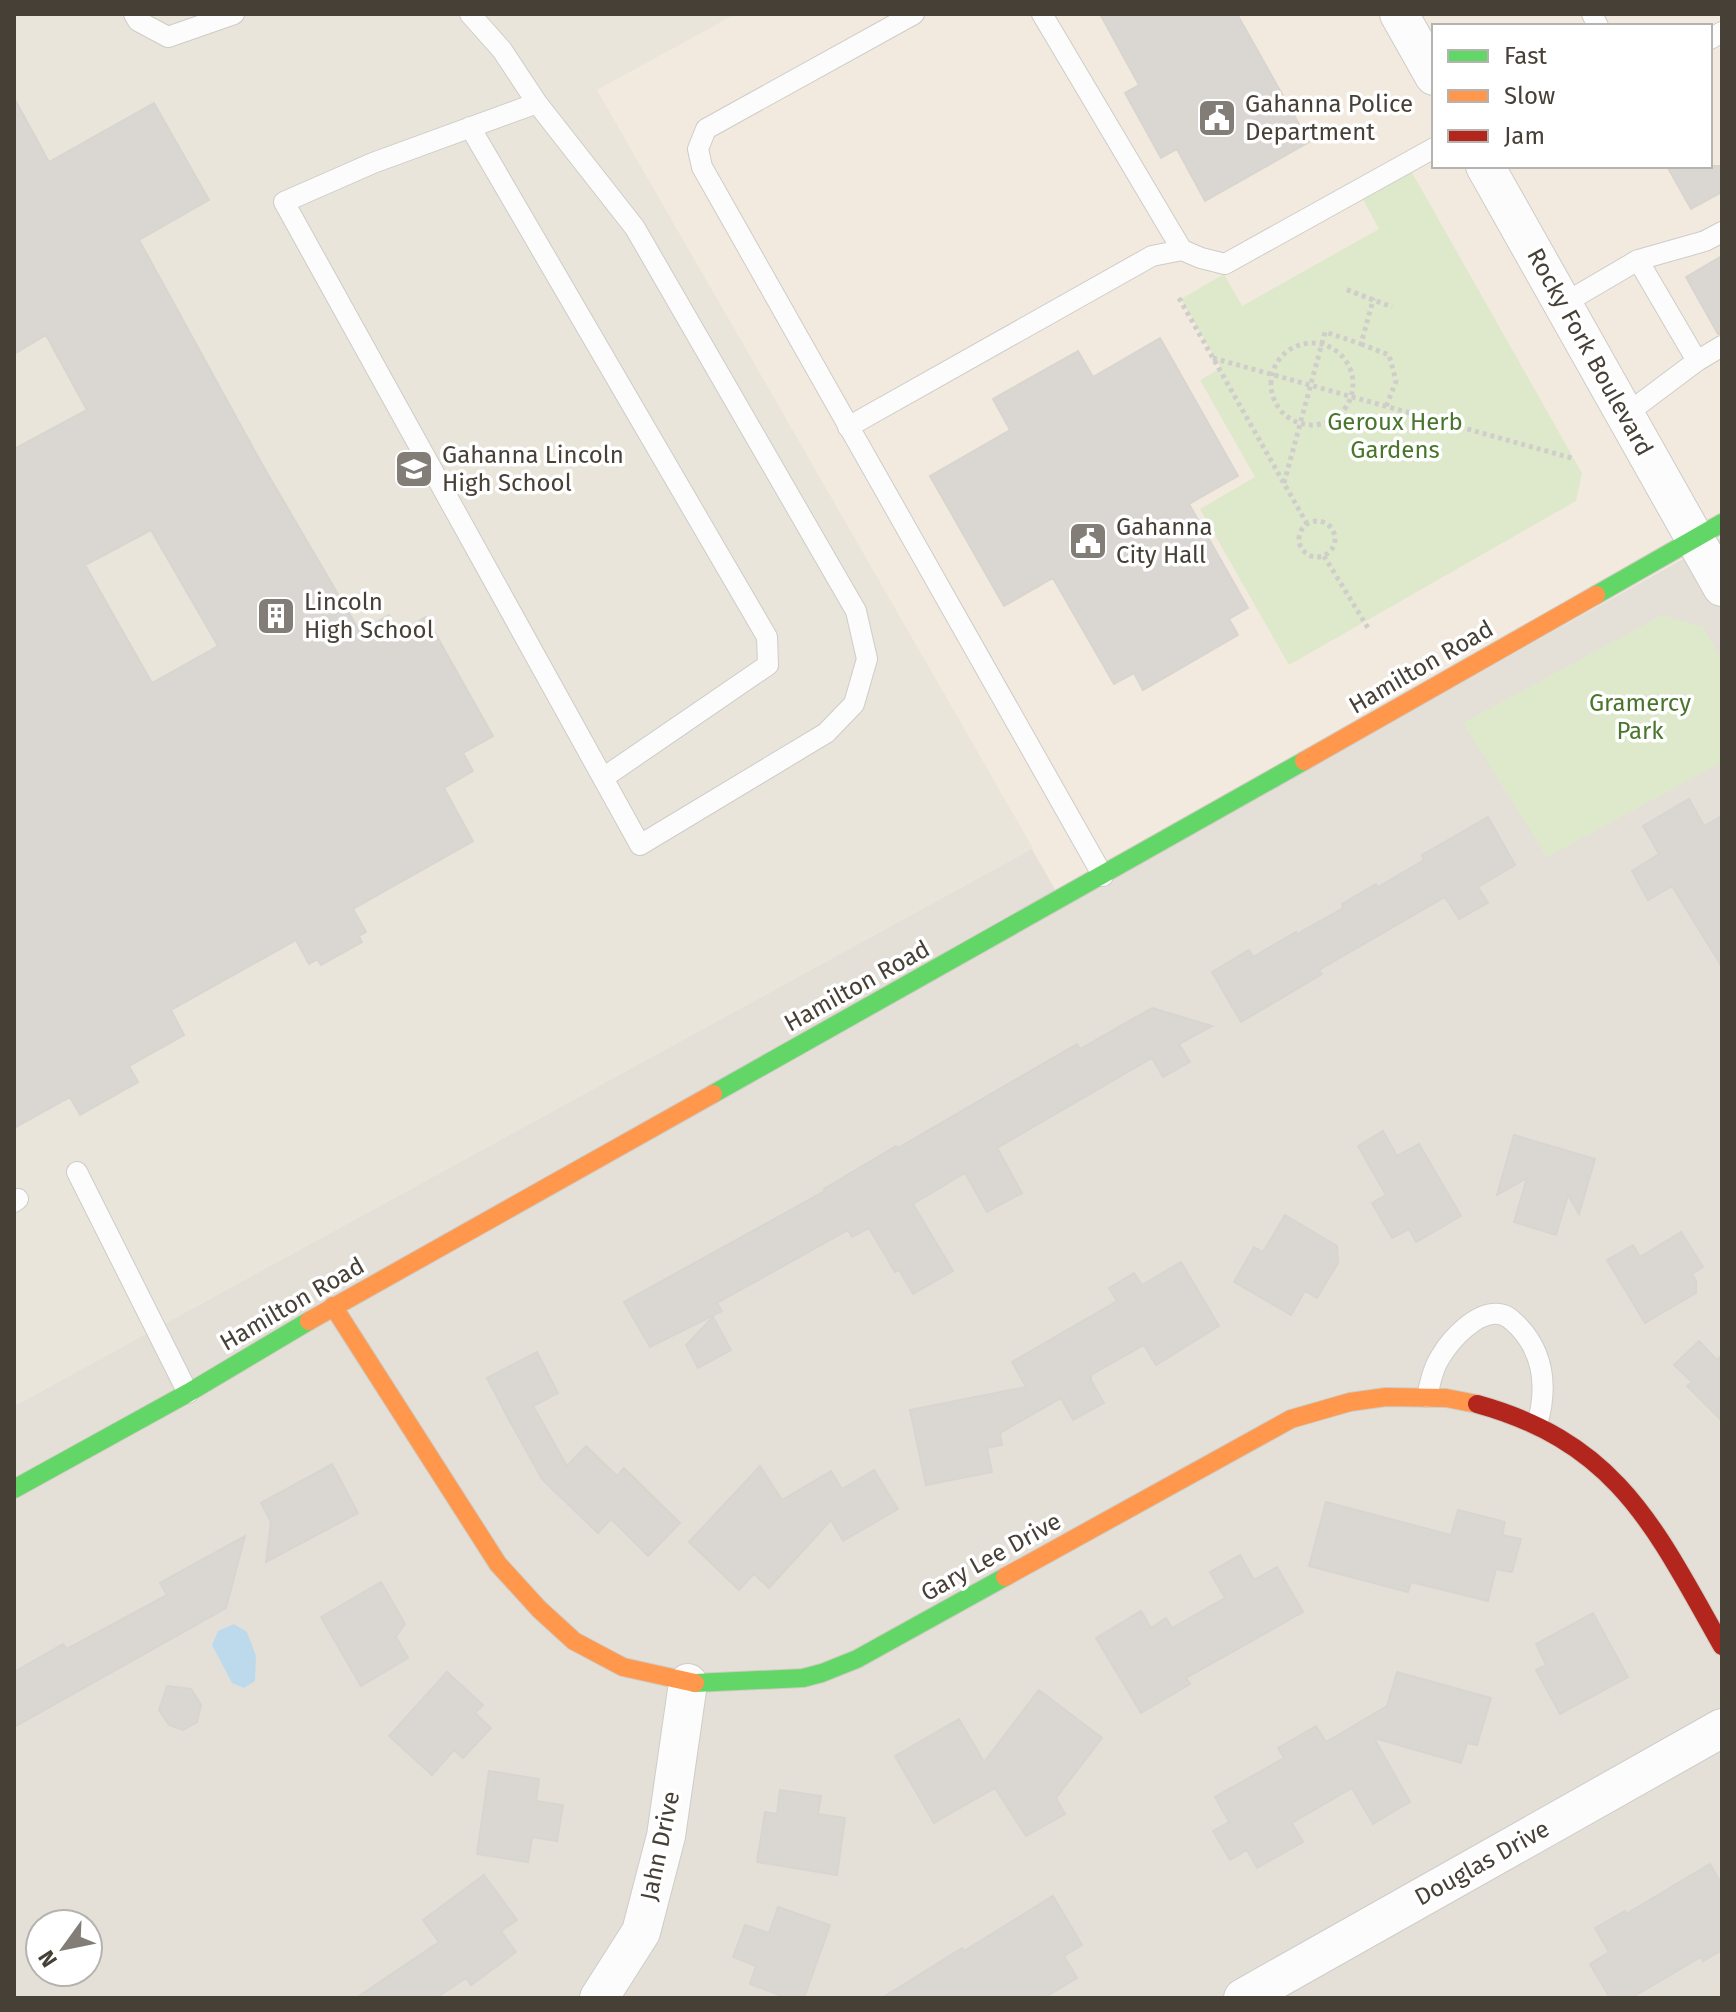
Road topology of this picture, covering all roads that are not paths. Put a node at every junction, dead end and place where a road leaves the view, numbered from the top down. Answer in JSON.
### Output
{"nodes":[{"id":1,"x":134,"y":14,"type":"edge"},
{"id":2,"x":234,"y":14,"type":"edge"},
{"id":3,"x":470,"y":14,"type":"edge"},
{"id":4,"x":914,"y":14,"type":"edge"},
{"id":5,"x":1042,"y":14,"type":"edge"},
{"id":6,"x":1399,"y":14,"type":"edge"},
{"id":7,"x":1432,"y":72,"type":"edge"},
{"id":8,"x":537,"y":103,"type":"junction"},
{"id":9,"x":470,"y":127,"type":"junction"},
{"id":10,"x":1432,"y":149,"type":"edge"},
{"id":11,"x":1487,"y":168,"type":"edge"},
{"id":12,"x":1722,"y":232,"type":"edge"},
{"id":13,"x":1182,"y":250,"type":"junction"},
{"id":14,"x":1638,"y":260,"type":"junction"},
{"id":15,"x":1563,"y":304,"type":"junction"},
{"id":16,"x":1722,"y":346,"type":"edge"},
{"id":17,"x":1697,"y":361,"type":"junction"},
{"id":18,"x":1625,"y":415,"type":"junction"},
{"id":19,"x":848,"y":427,"type":"junction"},
{"id":20,"x":1708,"y":530,"type":"edge"},
{"id":21,"x":1722,"y":587,"type":"edge"},
{"id":22,"x":603,"y":778,"type":"junction"},
{"id":23,"x":1103,"y":876,"type":"junction"},
{"id":24,"x":77,"y":1172,"type":"dead end"},
{"id":25,"x":333,"y":1306,"type":"junction"},
{"id":26,"x":188,"y":1393,"type":"junction"},
{"id":27,"x":1427,"y":1397,"type":"junction"},
{"id":28,"x":1537,"y":1425,"type":"junction"},
{"id":29,"x":14,"y":1489,"type":"edge"},
{"id":30,"x":1722,"y":1646,"type":"edge"},
{"id":31,"x":688,"y":1683,"type":"junction"},
{"id":32,"x":1722,"y":1728,"type":"edge"},
{"id":33,"x":599,"y":1998,"type":"edge"},
{"id":34,"x":1243,"y":1998,"type":"edge"}],
"edges":[{"from":1,"to":2,"type":"lane"},
{"from":3,"to":8,"type":"lane"},
{"from":4,"to":19,"type":"lane"},
{"from":5,"to":13,"type":"lane"},
{"from":6,"to":7,"type":"street"},
{"from":8,"to":9,"type":"lane"},
{"from":8,"to":22,"type":"lane"},
{"from":9,"to":22,"type":"lane"},
{"from":9,"to":22,"type":"lane"},
{"from":10,"to":13,"type":"lane"},
{"from":11,"to":15,"type":"street","name":"Rocky Fork Boulevard"},
{"from":12,"to":14,"type":"lane"},
{"from":13,"to":19,"type":"lane"},
{"from":14,"to":15,"type":"lane"},
{"from":14,"to":17,"type":"lane"},
{"from":15,"to":18,"type":"street","name":"Rocky Fork Boulevard"},
{"from":16,"to":17,"type":"lane"},
{"from":17,"to":18,"type":"lane"},
{"from":18,"to":20,"type":"street","name":"Rocky Fork Boulevard"},
{"from":19,"to":23,"type":"lane"},
{"from":20,"to":21,"type":"street","name":"Rocky Fork Boulevard"},
{"from":20,"to":23,"type":"main road","name":"Hamilton Road"},
{"from":23,"to":25,"type":"main road","name":"Hamilton Road"},
{"from":24,"to":26,"type":"lane"},
{"from":25,"to":26,"type":"main road","name":"Hamilton Road"},
{"from":25,"to":31,"type":"main road","name":"Gary Lee Drive"},
{"from":26,"to":29,"type":"main road","name":"Hamilton Road"},
{"from":27,"to":28,"type":"main road","name":"Gary Lee Drive"},
{"from":27,"to":28,"type":"lane"},
{"from":27,"to":31,"type":"main road","name":"Gary Lee Drive"},
{"from":28,"to":30,"type":"main road","name":"Gary Lee Drive"},
{"from":31,"to":33,"type":"street","name":"Jahn Drive"},
{"from":32,"to":34,"type":"street","name":"Douglas Drive"}]}
